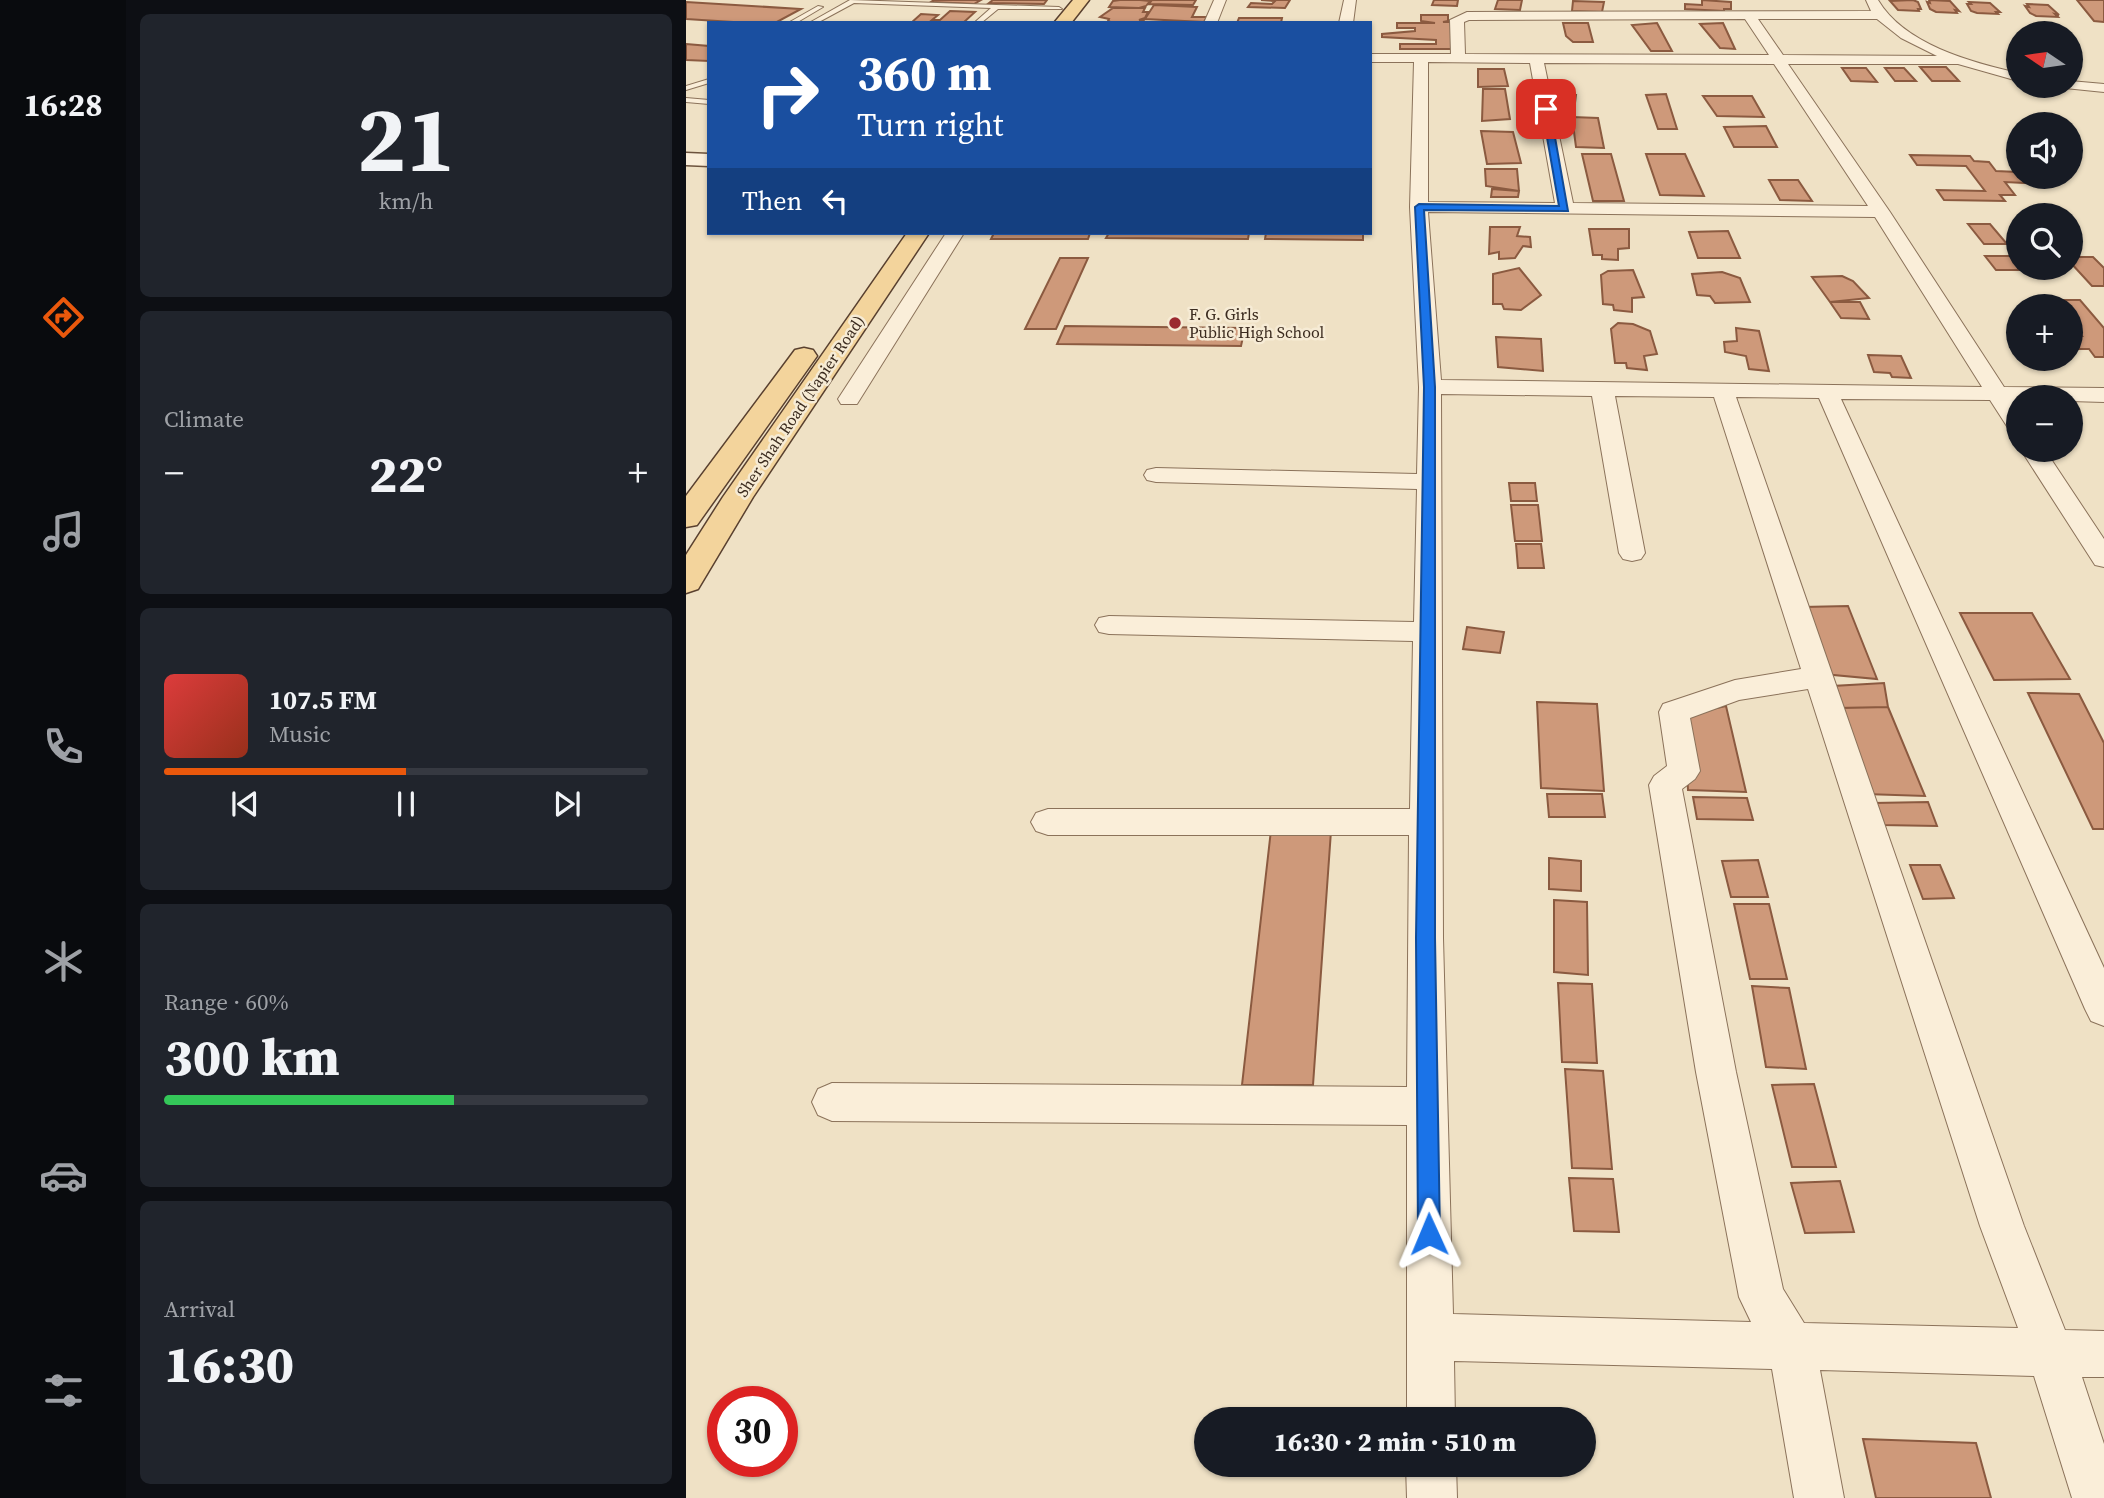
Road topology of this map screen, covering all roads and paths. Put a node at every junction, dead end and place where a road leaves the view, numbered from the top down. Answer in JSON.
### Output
{"nodes":[{"id":1,"x":1081,"y":0,"type":"edge"},
{"id":2,"x":1220,"y":0,"type":"edge"},
{"id":3,"x":1350,"y":0,"type":"edge"},
{"id":4,"x":1872,"y":0,"type":"edge"},
{"id":5,"x":853,"y":1,"type":"edge"},
{"id":6,"x":995,"y":8,"type":"junction"},
{"id":7,"x":1062,"y":11,"type":"edge"},
{"id":8,"x":1880,"y":15,"type":"junction"},
{"id":9,"x":1750,"y":17,"type":"junction"},
{"id":10,"x":795,"y":21,"type":"edge"},
{"id":11,"x":816,"y":21,"type":"edge"},
{"id":12,"x":979,"y":21,"type":"edge"},
{"id":13,"x":1211,"y":21,"type":"edge"},
{"id":14,"x":1346,"y":21,"type":"edge"},
{"id":15,"x":1372,"y":58,"type":"edge"},
{"id":16,"x":1458,"y":58,"type":"junction"},
{"id":17,"x":1421,"y":59,"type":"junction"},
{"id":18,"x":1536,"y":59,"type":"junction"},
{"id":19,"x":1777,"y":60,"type":"junction"},
{"id":20,"x":1958,"y":60,"type":"junction"},
{"id":21,"x":2006,"y":74,"type":"edge"},
{"id":22,"x":707,"y":80,"type":"edge"},
{"id":23,"x":2083,"y":86,"type":"edge"},
{"id":24,"x":686,"y":88,"type":"edge"},
{"id":25,"x":2104,"y":88,"type":"edge"},
{"id":26,"x":686,"y":100,"type":"edge"},
{"id":27,"x":707,"y":102,"type":"edge"},
{"id":28,"x":686,"y":159,"type":"edge"},
{"id":29,"x":707,"y":160,"type":"edge"},
{"id":30,"x":1419,"y":207,"type":"junction"},
{"id":31,"x":1564,"y":209,"type":"junction"},
{"id":32,"x":1881,"y":212,"type":"junction"},
{"id":33,"x":891,"y":235,"type":"edge"},
{"id":34,"x":917,"y":235,"type":"edge"},
{"id":35,"x":954,"y":235,"type":"edge"},
{"id":36,"x":854,"y":327,"type":"junction"},
{"id":37,"x":895,"y":328,"type":"junction"},
{"id":38,"x":1430,"y":387,"type":"junction"},
{"id":39,"x":1602,"y":389,"type":"junction"},
{"id":40,"x":1723,"y":391,"type":"junction"},
{"id":41,"x":1827,"y":392,"type":"junction"},
{"id":42,"x":1998,"y":394,"type":"junction"},
{"id":43,"x":2104,"y":395,"type":"edge"},
{"id":44,"x":849,"y":399,"type":"dead end"},
{"id":45,"x":2006,"y":407,"type":"edge"},
{"id":46,"x":2041,"y":462,"type":"edge"},
{"id":47,"x":1156,"y":475,"type":"dead end"},
{"id":48,"x":1429,"y":482,"type":"junction"},
{"id":49,"x":686,"y":518,"type":"edge"},
{"id":50,"x":1632,"y":553,"type":"dead end"},
{"id":51,"x":2104,"y":559,"type":"edge"},
{"id":52,"x":686,"y":582,"type":"edge"},
{"id":53,"x":1109,"y":625,"type":"dead end"},
{"id":54,"x":1428,"y":632,"type":"junction"},
{"id":55,"x":1817,"y":677,"type":"junction"},
{"id":56,"x":1048,"y":822,"type":"dead end"},
{"id":57,"x":1426,"y":822,"type":"junction"},
{"id":58,"x":2104,"y":1009,"type":"edge"},
{"id":59,"x":832,"y":1102,"type":"dead end"},
{"id":60,"x":1427,"y":1106,"type":"junction"},
{"id":61,"x":1430,"y":1336,"type":"junction"},
{"id":62,"x":1792,"y":1346,"type":"junction"},
{"id":63,"x":2050,"y":1352,"type":"junction"},
{"id":64,"x":2104,"y":1354,"type":"edge"},
{"id":65,"x":1431,"y":1407,"type":"edge"},
{"id":66,"x":1431,"y":1477,"type":"edge"},
{"id":67,"x":1432,"y":1498,"type":"edge"},
{"id":68,"x":1819,"y":1498,"type":"edge"},
{"id":69,"x":2097,"y":1498,"type":"edge"}],
"edges":[{"from":1,"to":7,"type":"main road"},
{"from":2,"to":13,"type":"street"},
{"from":3,"to":14,"type":"street"},
{"from":4,"to":8,"type":"street"},
{"from":5,"to":6,"type":"lane"},
{"from":5,"to":10,"type":"lane"},
{"from":5,"to":11,"type":"lane"},
{"from":6,"to":7,"type":"lane"},
{"from":6,"to":12,"type":"lane"},
{"from":8,"to":9,"type":"street"},
{"from":8,"to":20,"type":"street"},
{"from":9,"to":16,"type":"street"},
{"from":9,"to":19,"type":"street"},
{"from":15,"to":17,"type":"street"},
{"from":16,"to":17,"type":"street"},
{"from":16,"to":18,"type":"street"},
{"from":17,"to":30,"type":"street"},
{"from":18,"to":19,"type":"street"},
{"from":18,"to":31,"type":"street"},
{"from":19,"to":20,"type":"street"},
{"from":19,"to":32,"type":"street"},
{"from":20,"to":21,"type":"street"},
{"from":22,"to":24,"type":"lane"},
{"from":23,"to":25,"type":"street"},
{"from":26,"to":27,"type":"lane"},
{"from":28,"to":29,"type":"street"},
{"from":30,"to":31,"type":"street"},
{"from":30,"to":38,"type":"street"},
{"from":31,"to":32,"type":"street"},
{"from":32,"to":42,"type":"street"},
{"from":33,"to":49,"type":"main road","name":"Sher Shah Road (Napier Road)"},
{"from":34,"to":36,"type":"main road","name":"Sher Shah Road (Napier Road)"},
{"from":35,"to":37,"type":"street"},
{"from":36,"to":37,"type":"street"},
{"from":36,"to":52,"type":"main road","name":"Sher Shah Road (Napier Road)"},
{"from":37,"to":44,"type":"street"},
{"from":38,"to":39,"type":"street"},
{"from":38,"to":48,"type":"street"},
{"from":39,"to":40,"type":"street"},
{"from":39,"to":50,"type":"street"},
{"from":40,"to":41,"type":"street"},
{"from":40,"to":55,"type":"street"},
{"from":41,"to":42,"type":"street"},
{"from":41,"to":58,"type":"street"},
{"from":42,"to":43,"type":"street"},
{"from":42,"to":45,"type":"street"},
{"from":46,"to":51,"type":"street"},
{"from":47,"to":48,"type":"street"},
{"from":48,"to":54,"type":"street"},
{"from":53,"to":54,"type":"street"},
{"from":54,"to":57,"type":"street"},
{"from":55,"to":62,"type":"street"},
{"from":55,"to":63,"type":"street"},
{"from":56,"to":57,"type":"street"},
{"from":57,"to":60,"type":"street"},
{"from":59,"to":60,"type":"street"},
{"from":60,"to":61,"type":"street"},
{"from":61,"to":62,"type":"street"},
{"from":61,"to":65,"type":"street"},
{"from":62,"to":63,"type":"street"},
{"from":62,"to":68,"type":"street"},
{"from":63,"to":64,"type":"street"},
{"from":63,"to":69,"type":"street"},
{"from":66,"to":67,"type":"street"}]}
